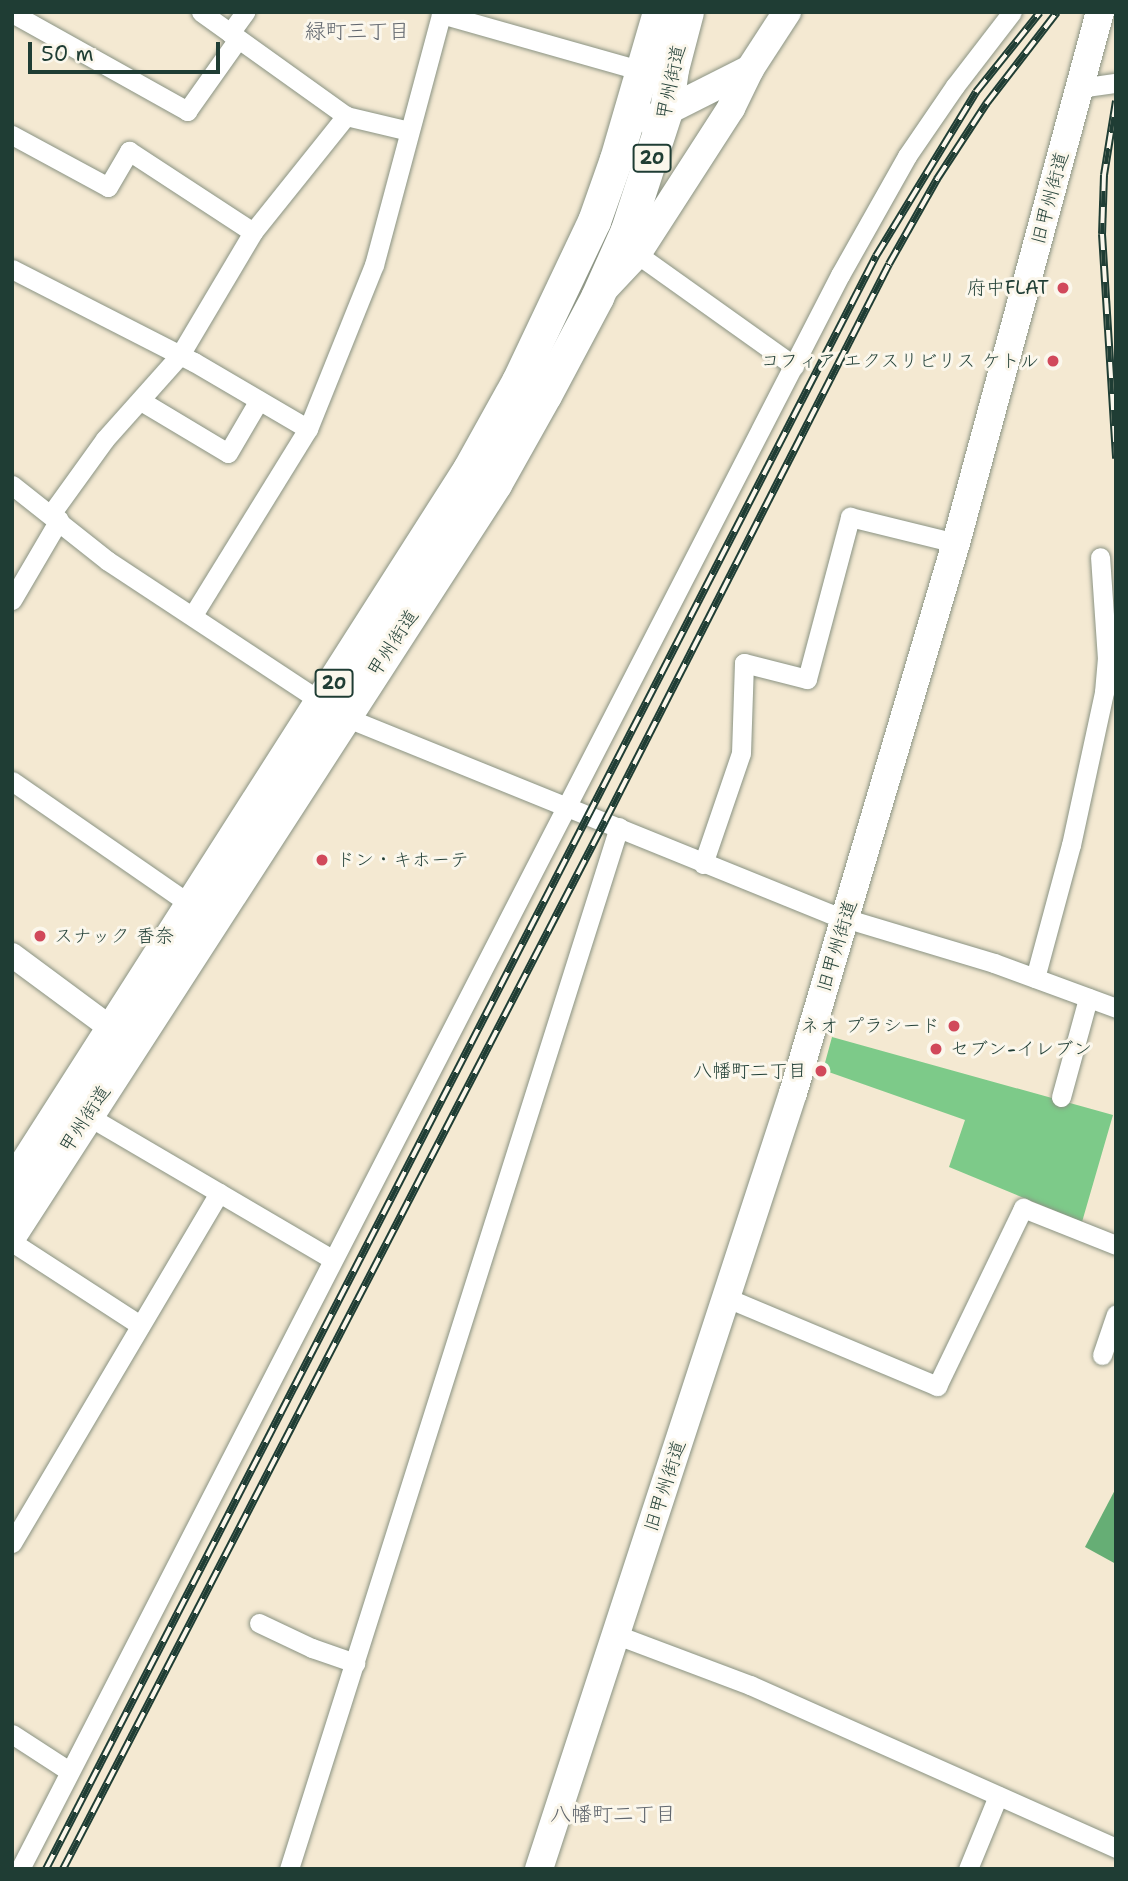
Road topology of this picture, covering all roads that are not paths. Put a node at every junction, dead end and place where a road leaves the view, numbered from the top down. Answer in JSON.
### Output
{"nodes":[{"id":1,"x":201,"y":12,"type":"edge"},
{"id":2,"x":245,"y":12,"type":"edge"},
{"id":3,"x":659,"y":12,"type":"edge"},
{"id":4,"x":687,"y":12,"type":"edge"},
{"id":5,"x":787,"y":12,"type":"edge"},
{"id":6,"x":1012,"y":12,"type":"edge"},
{"id":7,"x":1100,"y":12,"type":"edge"},
{"id":8,"x":12,"y":13,"type":"edge"},
{"id":9,"x":442,"y":13,"type":"edge"},
{"id":10,"x":234,"y":36,"type":"junction"},
{"id":11,"x":750,"y":69,"type":"junction"},
{"id":12,"x":657,"y":70,"type":"junction"},
{"id":13,"x":1116,"y":83,"type":"edge"},
{"id":14,"x":1079,"y":88,"type":"junction"},
{"id":15,"x":711,"y":90,"type":"junction"},
{"id":16,"x":666,"y":111,"type":"junction"},
{"id":17,"x":346,"y":116,"type":"junction"},
{"id":18,"x":409,"y":131,"type":"junction"},
{"id":19,"x":12,"y":135,"type":"edge"},
{"id":20,"x":616,"y":159,"type":"junction"},
{"id":21,"x":253,"y":232,"type":"junction"},
{"id":22,"x":637,"y":254,"type":"junction"},
{"id":23,"x":12,"y":269,"type":"edge"},
{"id":24,"x":597,"y":297,"type":"junction"},
{"id":25,"x":180,"y":355,"type":"junction"},
{"id":26,"x":794,"y":366,"type":"junction"},
{"id":27,"x":259,"y":400,"type":"junction"},
{"id":28,"x":141,"y":401,"type":"junction"},
{"id":29,"x":308,"y":429,"type":"junction"},
{"id":30,"x":12,"y":485,"type":"edge"},
{"id":31,"x":55,"y":517,"type":"junction"},
{"id":32,"x":956,"y":543,"type":"junction"},
{"id":33,"x":1100,"y":556,"type":"dead end"},
{"id":34,"x":12,"y":600,"type":"edge"},
{"id":35,"x":193,"y":615,"type":"junction"},
{"id":36,"x":334,"y":709,"type":"junction"},
{"id":37,"x":12,"y":781,"type":"edge"},
{"id":38,"x":567,"y":805,"type":"junction"},
{"id":39,"x":620,"y":827,"type":"junction"},
{"id":40,"x":703,"y":864,"type":"junction"},
{"id":41,"x":191,"y":905,"type":"junction"},
{"id":42,"x":845,"y":918,"type":"junction"},
{"id":43,"x":12,"y":955,"type":"edge"},
{"id":44,"x":1034,"y":978,"type":"junction"},
{"id":45,"x":1087,"y":998,"type":"junction"},
{"id":46,"x":1116,"y":1008,"type":"edge"},
{"id":47,"x":123,"y":1036,"type":"junction"},
{"id":48,"x":1061,"y":1097,"type":"dead end"},
{"id":49,"x":76,"y":1109,"type":"junction"},
{"id":50,"x":12,"y":1185,"type":"edge"},
{"id":51,"x":219,"y":1192,"type":"junction"},
{"id":52,"x":12,"y":1231,"type":"edge"},
{"id":53,"x":12,"y":1242,"type":"edge"},
{"id":54,"x":1116,"y":1245,"type":"edge"},
{"id":55,"x":332,"y":1259,"type":"junction"},
{"id":56,"x":727,"y":1298,"type":"junction"},
{"id":57,"x":1116,"y":1314,"type":"edge"},
{"id":58,"x":140,"y":1325,"type":"junction"},
{"id":59,"x":1102,"y":1355,"type":"dead end"},
{"id":60,"x":12,"y":1543,"type":"edge"},
{"id":61,"x":259,"y":1623,"type":"dead end"},
{"id":62,"x":617,"y":1635,"type":"junction"},
{"id":63,"x":355,"y":1663,"type":"junction"},
{"id":64,"x":12,"y":1734,"type":"edge"},
{"id":65,"x":69,"y":1771,"type":"junction"},
{"id":66,"x":998,"y":1796,"type":"junction"},
{"id":67,"x":1116,"y":1848,"type":"edge"},
{"id":68,"x":20,"y":1869,"type":"edge"},
{"id":69,"x":289,"y":1869,"type":"edge"},
{"id":70,"x":539,"y":1869,"type":"edge"},
{"id":71,"x":968,"y":1869,"type":"edge"}],
"edges":[{"from":1,"to":10,"type":"street"},
{"from":2,"to":10,"type":"street"},
{"from":3,"to":12,"type":"highway","name":"甲州街道","number":"20"},
{"from":4,"to":12,"type":"highway","name":"甲州街道","number":"20"},
{"from":5,"to":11,"type":"main road"},
{"from":6,"to":26,"type":"street"},
{"from":7,"to":14,"type":"main road","name":"旧甲州街道"},
{"from":8,"to":10,"type":"street"},
{"from":9,"to":12,"type":"street"},
{"from":9,"to":18,"type":"street"},
{"from":10,"to":17,"type":"street"},
{"from":11,"to":15,"type":"main road"},
{"from":11,"to":22,"type":"main road"},
{"from":12,"to":15,"type":"main road"},
{"from":12,"to":16,"type":"highway","name":"甲州街道","number":"20"},
{"from":12,"to":20,"type":"highway","name":"甲州街道","number":"20"},
{"from":13,"to":14,"type":"street"},
{"from":14,"to":32,"type":"main road","name":"旧甲州街道"},
{"from":15,"to":16,"type":"main road"},
{"from":16,"to":20,"type":"main road"},
{"from":16,"to":24,"type":"highway","name":"甲州街道","number":"20"},
{"from":17,"to":18,"type":"street"},
{"from":17,"to":21,"type":"street"},
{"from":18,"to":29,"type":"street"},
{"from":19,"to":21,"type":"street"},
{"from":20,"to":36,"type":"highway","name":"甲州街道","number":"20"},
{"from":21,"to":25,"type":"street"},
{"from":22,"to":24,"type":"main road"},
{"from":22,"to":26,"type":"street"},
{"from":23,"to":25,"type":"street"},
{"from":24,"to":36,"type":"highway","name":"甲州街道","number":"20"},
{"from":25,"to":27,"type":"street"},
{"from":25,"to":28,"type":"street"},
{"from":26,"to":38,"type":"street"},
{"from":27,"to":28,"type":"street"},
{"from":27,"to":29,"type":"street"},
{"from":28,"to":31,"type":"street"},
{"from":29,"to":35,"type":"street"},
{"from":30,"to":31,"type":"street"},
{"from":31,"to":34,"type":"street"},
{"from":31,"to":35,"type":"street"},
{"from":32,"to":40,"type":"street"},
{"from":32,"to":42,"type":"main road","name":"旧甲州街道"},
{"from":33,"to":44,"type":"street"},
{"from":35,"to":36,"type":"street"},
{"from":36,"to":38,"type":"street"},
{"from":36,"to":41,"type":"highway","name":"甲州街道","number":"20"},
{"from":36,"to":47,"type":"highway","name":"甲州街道","number":"20"},
{"from":37,"to":41,"type":"street"},
{"from":38,"to":39,"type":"street"},
{"from":38,"to":55,"type":"street"},
{"from":39,"to":40,"type":"street"},
{"from":39,"to":63,"type":"street"},
{"from":40,"to":42,"type":"street"},
{"from":41,"to":47,"type":"highway","name":"甲州街道","number":"20"},
{"from":42,"to":44,"type":"street"},
{"from":42,"to":56,"type":"main road","name":"旧甲州街道"},
{"from":43,"to":47,"type":"street"},
{"from":44,"to":45,"type":"street"},
{"from":45,"to":46,"type":"street"},
{"from":45,"to":48,"type":"street"},
{"from":47,"to":49,"type":"highway","name":"甲州街道","number":"20"},
{"from":49,"to":50,"type":"highway","name":"甲州街道","number":"20"},
{"from":49,"to":51,"type":"street"},
{"from":49,"to":52,"type":"highway","name":"甲州街道","number":"20"},
{"from":51,"to":55,"type":"street"},
{"from":51,"to":58,"type":"street"},
{"from":53,"to":58,"type":"street"},
{"from":54,"to":56,"type":"street"},
{"from":55,"to":65,"type":"street"},
{"from":56,"to":62,"type":"main road","name":"旧甲州街道"},
{"from":57,"to":59,"type":"street"},
{"from":58,"to":60,"type":"street"},
{"from":61,"to":63,"type":"street"},
{"from":62,"to":66,"type":"street"},
{"from":62,"to":70,"type":"main road","name":"旧甲州街道"},
{"from":63,"to":69,"type":"street"},
{"from":64,"to":65,"type":"street"},
{"from":65,"to":68,"type":"street"},
{"from":66,"to":67,"type":"street"},
{"from":66,"to":71,"type":"street"}]}
